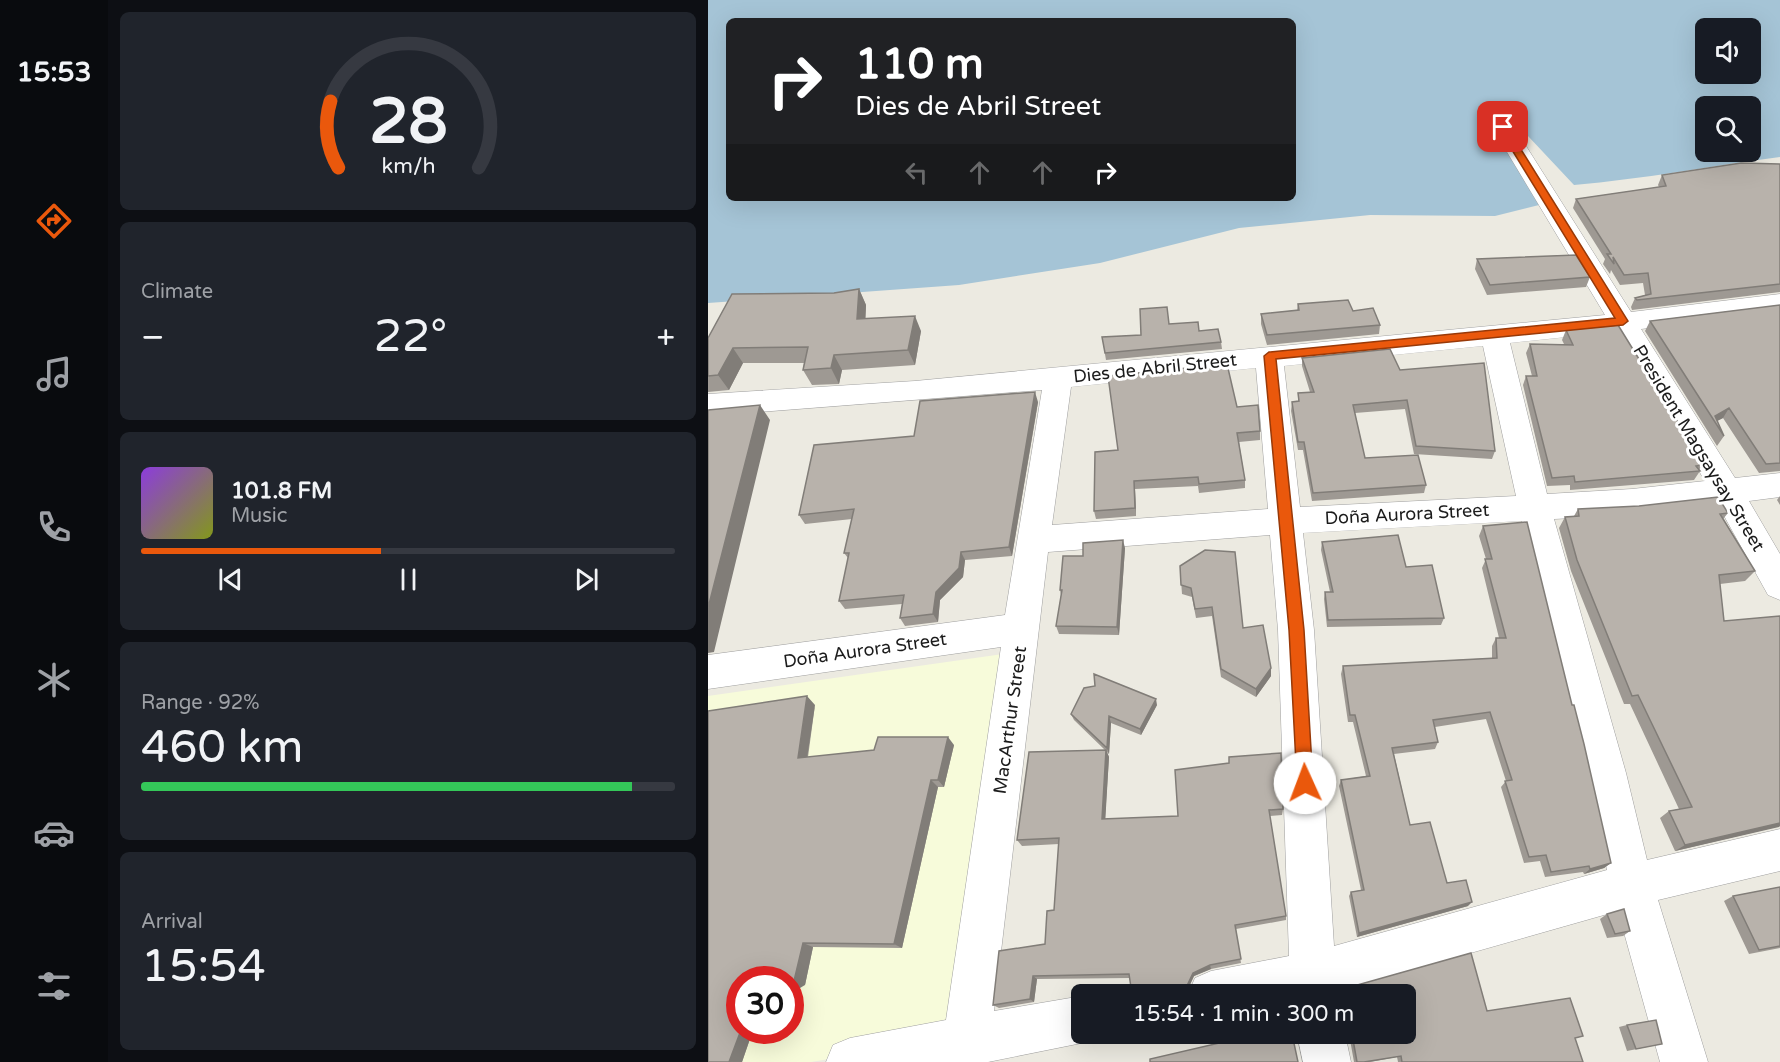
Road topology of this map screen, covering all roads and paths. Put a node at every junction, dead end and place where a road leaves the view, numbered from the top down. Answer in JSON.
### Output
{"nodes":[{"id":1,"x":1503,"y":127,"type":"dead end"},
{"id":2,"x":1780,"y":303,"type":"edge"},
{"id":3,"x":1623,"y":321,"type":"junction"},
{"id":4,"x":1495,"y":336,"type":"junction"},
{"id":5,"x":1269,"y":356,"type":"junction"},
{"id":6,"x":1058,"y":378,"type":"junction"},
{"id":7,"x":708,"y":405,"type":"edge"},
{"id":8,"x":1780,"y":485,"type":"edge"},
{"id":9,"x":1727,"y":491,"type":"junction"},
{"id":10,"x":1534,"y":506,"type":"junction"},
{"id":11,"x":1286,"y":521,"type":"junction"},
{"id":12,"x":1033,"y":540,"type":"junction"},
{"id":13,"x":1780,"y":585,"type":"edge"},
{"id":14,"x":1022,"y":628,"type":"junction"},
{"id":15,"x":708,"y":672,"type":"edge"},
{"id":16,"x":1780,"y":850,"type":"edge"},
{"id":17,"x":1632,"y":885,"type":"junction"},
{"id":18,"x":1314,"y":984,"type":"edge"},
{"id":19,"x":1317,"y":984,"type":"edge"},
{"id":20,"x":1071,"y":1023,"type":"edge"},
{"id":21,"x":1323,"y":1044,"type":"edge"},
{"id":22,"x":965,"y":1052,"type":"edge"},
{"id":23,"x":850,"y":1062,"type":"edge"},
{"id":24,"x":1327,"y":1062,"type":"edge"},
{"id":25,"x":1684,"y":1062,"type":"edge"}],
"edges":[{"from":1,"to":3,"type":"street","name":"President Magsaysay Street"},
{"from":2,"to":3,"type":"street","name":"Dies de Abril Street"},
{"from":3,"to":4,"type":"street","name":"Dies de Abril Street"},
{"from":3,"to":9,"type":"street","name":"President Magsaysay Street"},
{"from":4,"to":5,"type":"street","name":"Dies de Abril Street"},
{"from":4,"to":10,"type":"street"},
{"from":5,"to":6,"type":"street","name":"Dies de Abril Street"},
{"from":5,"to":11,"type":"street"},
{"from":6,"to":7,"type":"street","name":"Dies de Abril Street"},
{"from":6,"to":12,"type":"street","name":"MacArthur Street"},
{"from":8,"to":9,"type":"street","name":"Doña Aurora Street"},
{"from":9,"to":10,"type":"street","name":"Doña Aurora Street"},
{"from":9,"to":13,"type":"street","name":"President Magsaysay Street"},
{"from":10,"to":11,"type":"street","name":"Doña Aurora Street"},
{"from":10,"to":17,"type":"street"},
{"from":11,"to":12,"type":"street","name":"Doña Aurora Street"},
{"from":11,"to":18,"type":"street"},
{"from":12,"to":14,"type":"street","name":"MacArthur Street"},
{"from":14,"to":15,"type":"street","name":"Doña Aurora Street"},
{"from":14,"to":22,"type":"street","name":"MacArthur Street"},
{"from":16,"to":17,"type":"street"},
{"from":17,"to":19,"type":"street"},
{"from":17,"to":25,"type":"street"},
{"from":20,"to":22,"type":"street"},
{"from":21,"to":24,"type":"street"},
{"from":22,"to":23,"type":"street"}]}
